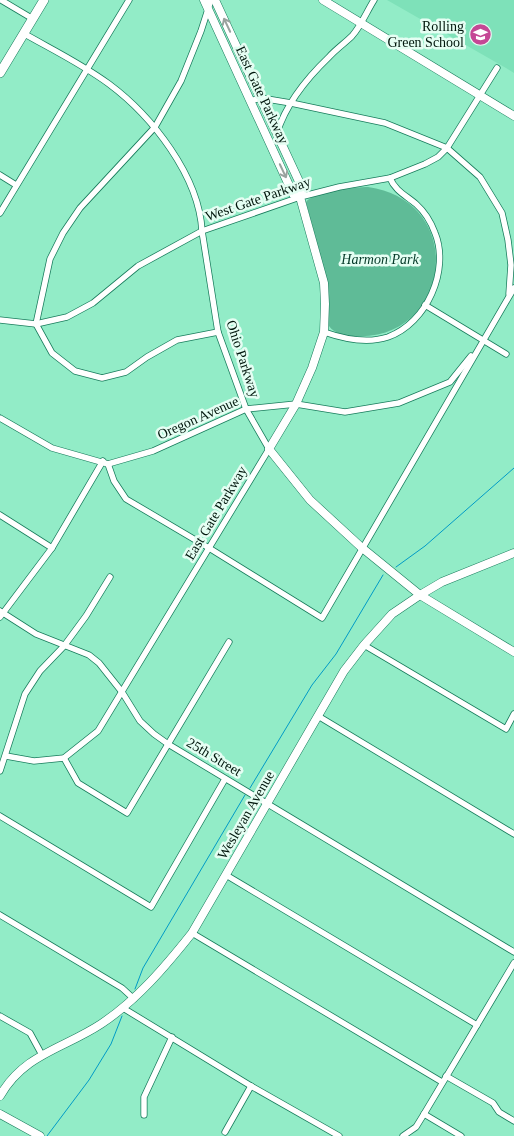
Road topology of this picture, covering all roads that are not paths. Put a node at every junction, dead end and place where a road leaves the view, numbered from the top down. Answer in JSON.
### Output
{"nodes":[{"id":1,"x":2,"y":0,"type":"edge"},
{"id":2,"x":44,"y":0,"type":"edge"},
{"id":3,"x":129,"y":0,"type":"edge"},
{"id":4,"x":204,"y":0,"type":"edge"},
{"id":5,"x":210,"y":0,"type":"edge"},
{"id":6,"x":215,"y":0,"type":"edge"},
{"id":7,"x":323,"y":0,"type":"edge"},
{"id":8,"x":374,"y":0,"type":"edge"},
{"id":9,"x":209,"y":9,"type":"junction"},
{"id":10,"x":32,"y":19,"type":"junction"},
{"id":11,"x":361,"y":22,"type":"junction"},
{"id":12,"x":23,"y":32,"type":"junction"},
{"id":13,"x":497,"y":68,"type":"dead end"},
{"id":14,"x":87,"y":70,"type":"junction"},
{"id":15,"x":0,"y":73,"type":"edge"},
{"id":16,"x":480,"y":96,"type":"junction"},
{"id":17,"x":260,"y":98,"type":"junction"},
{"id":18,"x":250,"y":100,"type":"junction"},
{"id":19,"x":291,"y":103,"type":"junction"},
{"id":20,"x":514,"y":116,"type":"edge"},
{"id":21,"x":155,"y":127,"type":"junction"},
{"id":22,"x":277,"y":133,"type":"junction"},
{"id":23,"x":447,"y":148,"type":"junction"},
{"id":24,"x":0,"y":175,"type":"edge"},
{"id":25,"x":390,"y":178,"type":"junction"},
{"id":26,"x":16,"y":185,"type":"junction"},
{"id":27,"x":300,"y":197,"type":"junction"},
{"id":28,"x":0,"y":213,"type":"edge"},
{"id":29,"x":202,"y":232,"type":"junction"},
{"id":30,"x":514,"y":288,"type":"edge"},
{"id":31,"x":509,"y":296,"type":"junction"},
{"id":32,"x":425,"y":305,"type":"junction"},
{"id":33,"x":0,"y":320,"type":"edge"},
{"id":34,"x":36,"y":324,"type":"junction"},
{"id":35,"x":218,"y":332,"type":"junction"},
{"id":36,"x":324,"y":332,"type":"junction"},
{"id":37,"x":483,"y":341,"type":"junction"},
{"id":38,"x":506,"y":354,"type":"dead end"},
{"id":39,"x":296,"y":404,"type":"junction"},
{"id":40,"x":246,"y":409,"type":"junction"},
{"id":41,"x":0,"y":418,"type":"edge"},
{"id":42,"x":270,"y":449,"type":"junction"},
{"id":43,"x":105,"y":462,"type":"junction"},
{"id":44,"x":0,"y":515,"type":"edge"},
{"id":45,"x":361,"y":547,"type":"junction"},
{"id":46,"x":52,"y":548,"type":"junction"},
{"id":47,"x":209,"y":548,"type":"junction"},
{"id":48,"x":514,"y":553,"type":"edge"},
{"id":49,"x":110,"y":576,"type":"dead end"},
{"id":50,"x":420,"y":595,"type":"junction"},
{"id":51,"x":1,"y":614,"type":"edge"},
{"id":52,"x":229,"y":642,"type":"dead end"},
{"id":53,"x":364,"y":645,"type":"junction"},
{"id":54,"x":64,"y":646,"type":"junction"},
{"id":55,"x":514,"y":652,"type":"edge"},
{"id":56,"x":122,"y":692,"type":"junction"},
{"id":57,"x":514,"y":714,"type":"edge"},
{"id":58,"x":318,"y":716,"type":"junction"},
{"id":59,"x":168,"y":744,"type":"junction"},
{"id":60,"x":6,"y":756,"type":"junction"},
{"id":61,"x":64,"y":758,"type":"junction"},
{"id":62,"x":0,"y":771,"type":"edge"},
{"id":63,"x":225,"y":778,"type":"junction"},
{"id":64,"x":268,"y":803,"type":"junction"},
{"id":65,"x":0,"y":816,"type":"edge"},
{"id":66,"x":514,"y":834,"type":"edge"},
{"id":67,"x":226,"y":875,"type":"junction"},
{"id":68,"x":0,"y":915,"type":"edge"},
{"id":69,"x":192,"y":933,"type":"junction"},
{"id":70,"x":514,"y":952,"type":"edge"},
{"id":71,"x":514,"y":963,"type":"edge"},
{"id":72,"x":134,"y":999,"type":"junction"},
{"id":73,"x":124,"y":1008,"type":"junction"},
{"id":74,"x":0,"y":1016,"type":"edge"},
{"id":75,"x":477,"y":1025,"type":"junction"},
{"id":76,"x":172,"y":1037,"type":"junction"},
{"id":77,"x":42,"y":1055,"type":"junction"},
{"id":78,"x":446,"y":1076,"type":"junction"},
{"id":79,"x":442,"y":1082,"type":"junction"},
{"id":80,"x":251,"y":1086,"type":"junction"},
{"id":81,"x":0,"y":1096,"type":"edge"},
{"id":82,"x":0,"y":1114,"type":"edge"},
{"id":83,"x":424,"y":1114,"type":"junction"},
{"id":84,"x":144,"y":1115,"type":"dead end"},
{"id":85,"x":514,"y":1121,"type":"edge"},
{"id":86,"x":224,"y":1132,"type":"dead end"},
{"id":87,"x":40,"y":1136,"type":"edge"},
{"id":88,"x":339,"y":1136,"type":"edge"},
{"id":89,"x":404,"y":1136,"type":"edge"},
{"id":90,"x":461,"y":1136,"type":"edge"}],
"edges":[{"from":1,"to":10,"type":"street"},
{"from":2,"to":10,"type":"main road"},
{"from":3,"to":14,"type":"street"},
{"from":4,"to":9,"type":"street","name":"East Gate Parkway"},
{"from":5,"to":9,"type":"street"},
{"from":17,"to":6,"type":"street","name":"East Gate Parkway","one_way":true},
{"from":7,"to":11,"type":"street"},
{"from":8,"to":11,"type":"street"},
{"from":9,"to":18,"type":"street","name":"East Gate Parkway"},
{"from":9,"to":21,"type":"street"},
{"from":10,"to":12,"type":"main road"},
{"from":11,"to":16,"type":"street"},
{"from":11,"to":19,"type":"street"},
{"from":12,"to":14,"type":"street","name":"Ohio Parkway"},
{"from":12,"to":15,"type":"main road"},
{"from":13,"to":16,"type":"street","name":"West Gate Parkway"},
{"from":14,"to":21,"type":"street","name":"Ohio Parkway"},
{"from":14,"to":26,"type":"street"},
{"from":16,"to":20,"type":"street"},
{"from":16,"to":23,"type":"street","name":"West Gate Parkway"},
{"from":17,"to":18,"type":"street"},
{"from":17,"to":19,"type":"street"},
{"from":17,"to":22,"type":"street","name":"East Gate Parkway"},
{"from":18,"to":27,"type":"street","name":"East Gate Parkway","one_way":true},
{"from":19,"to":22,"type":"street"},
{"from":19,"to":23,"type":"street"},
{"from":21,"to":29,"type":"street","name":"Ohio Parkway"},
{"from":21,"to":34,"type":"street"},
{"from":22,"to":27,"type":"street","name":"East Gate Parkway"},
{"from":23,"to":25,"type":"street","name":"West Gate Parkway"},
{"from":23,"to":31,"type":"street"},
{"from":24,"to":26,"type":"street"},
{"from":25,"to":27,"type":"street","name":"West Gate Parkway"},
{"from":25,"to":32,"type":"street"},
{"from":26,"to":28,"type":"street"},
{"from":27,"to":29,"type":"street","name":"West Gate Parkway"},
{"from":27,"to":36,"type":"street","name":"East Gate Parkway"},
{"from":29,"to":34,"type":"street","name":"West Gate Parkway"},
{"from":29,"to":35,"type":"street","name":"Ohio Parkway"},
{"from":30,"to":31,"type":"street"},
{"from":31,"to":37,"type":"street"},
{"from":32,"to":36,"type":"street"},
{"from":32,"to":37,"type":"street"},
{"from":33,"to":34,"type":"street","name":"West Gate Parkway"},
{"from":34,"to":35,"type":"street"},
{"from":35,"to":40,"type":"street","name":"Ohio Parkway"},
{"from":36,"to":39,"type":"street","name":"East Gate Parkway"},
{"from":37,"to":38,"type":"street"},
{"from":37,"to":39,"type":"street","name":"Oregon Avenue"},
{"from":37,"to":45,"type":"street"},
{"from":39,"to":40,"type":"street","name":"Oregon Avenue"},
{"from":39,"to":42,"type":"street","name":"East Gate Parkway"},
{"from":40,"to":42,"type":"street","name":"Ohio Parkway"},
{"from":40,"to":43,"type":"street","name":"Oregon Avenue"},
{"from":41,"to":43,"type":"street"},
{"from":42,"to":45,"type":"street","name":"Ohio Parkway"},
{"from":42,"to":47,"type":"street","name":"East Gate Parkway"},
{"from":43,"to":46,"type":"street"},
{"from":43,"to":47,"type":"street"},
{"from":44,"to":46,"type":"street"},
{"from":45,"to":47,"type":"street"},
{"from":45,"to":50,"type":"street","name":"Ohio Parkway"},
{"from":46,"to":51,"type":"street"},
{"from":47,"to":56,"type":"street","name":"East Gate Parkway"},
{"from":48,"to":50,"type":"street","name":"Wesleyan Avenue"},
{"from":49,"to":54,"type":"street"},
{"from":50,"to":53,"type":"street","name":"Wesleyan Avenue"},
{"from":50,"to":55,"type":"street","name":"Ohio Parkway"},
{"from":51,"to":54,"type":"street","name":"25th Street"},
{"from":52,"to":59,"type":"street"},
{"from":53,"to":57,"type":"street"},
{"from":53,"to":58,"type":"street","name":"Wesleyan Avenue"},
{"from":54,"to":56,"type":"street","name":"25th Street"},
{"from":54,"to":60,"type":"street"},
{"from":56,"to":59,"type":"street","name":"25th Street"},
{"from":56,"to":61,"type":"street","name":"East Gate Parkway"},
{"from":58,"to":64,"type":"street","name":"Wesleyan Avenue"},
{"from":58,"to":66,"type":"street"},
{"from":59,"to":61,"type":"street"},
{"from":59,"to":63,"type":"street","name":"25th Street"},
{"from":60,"to":61,"type":"street"},
{"from":60,"to":62,"type":"street"},
{"from":63,"to":64,"type":"street","name":"25th Street"},
{"from":63,"to":65,"type":"street"},
{"from":64,"to":67,"type":"street","name":"Wesleyan Avenue"},
{"from":64,"to":70,"type":"street","name":"25th Street"},
{"from":67,"to":69,"type":"street","name":"Wesleyan Avenue"},
{"from":67,"to":75,"type":"street"},
{"from":68,"to":72,"type":"street"},
{"from":69,"to":72,"type":"street","name":"Wesleyan Avenue"},
{"from":69,"to":79,"type":"street"},
{"from":71,"to":75,"type":"street"},
{"from":72,"to":73,"type":"street","name":"Wesleyan Avenue"},
{"from":73,"to":76,"type":"street"},
{"from":73,"to":77,"type":"street","name":"Wesleyan Avenue"},
{"from":74,"to":77,"type":"street"},
{"from":75,"to":78,"type":"street"},
{"from":76,"to":80,"type":"street"},
{"from":76,"to":84,"type":"street"},
{"from":77,"to":81,"type":"street","name":"Wesleyan Avenue"},
{"from":78,"to":79,"type":"street"},
{"from":78,"to":85,"type":"street"},
{"from":79,"to":83,"type":"street"},
{"from":80,"to":86,"type":"street"},
{"from":80,"to":88,"type":"street"},
{"from":82,"to":87,"type":"street"},
{"from":83,"to":89,"type":"street"},
{"from":83,"to":90,"type":"street"}]}
